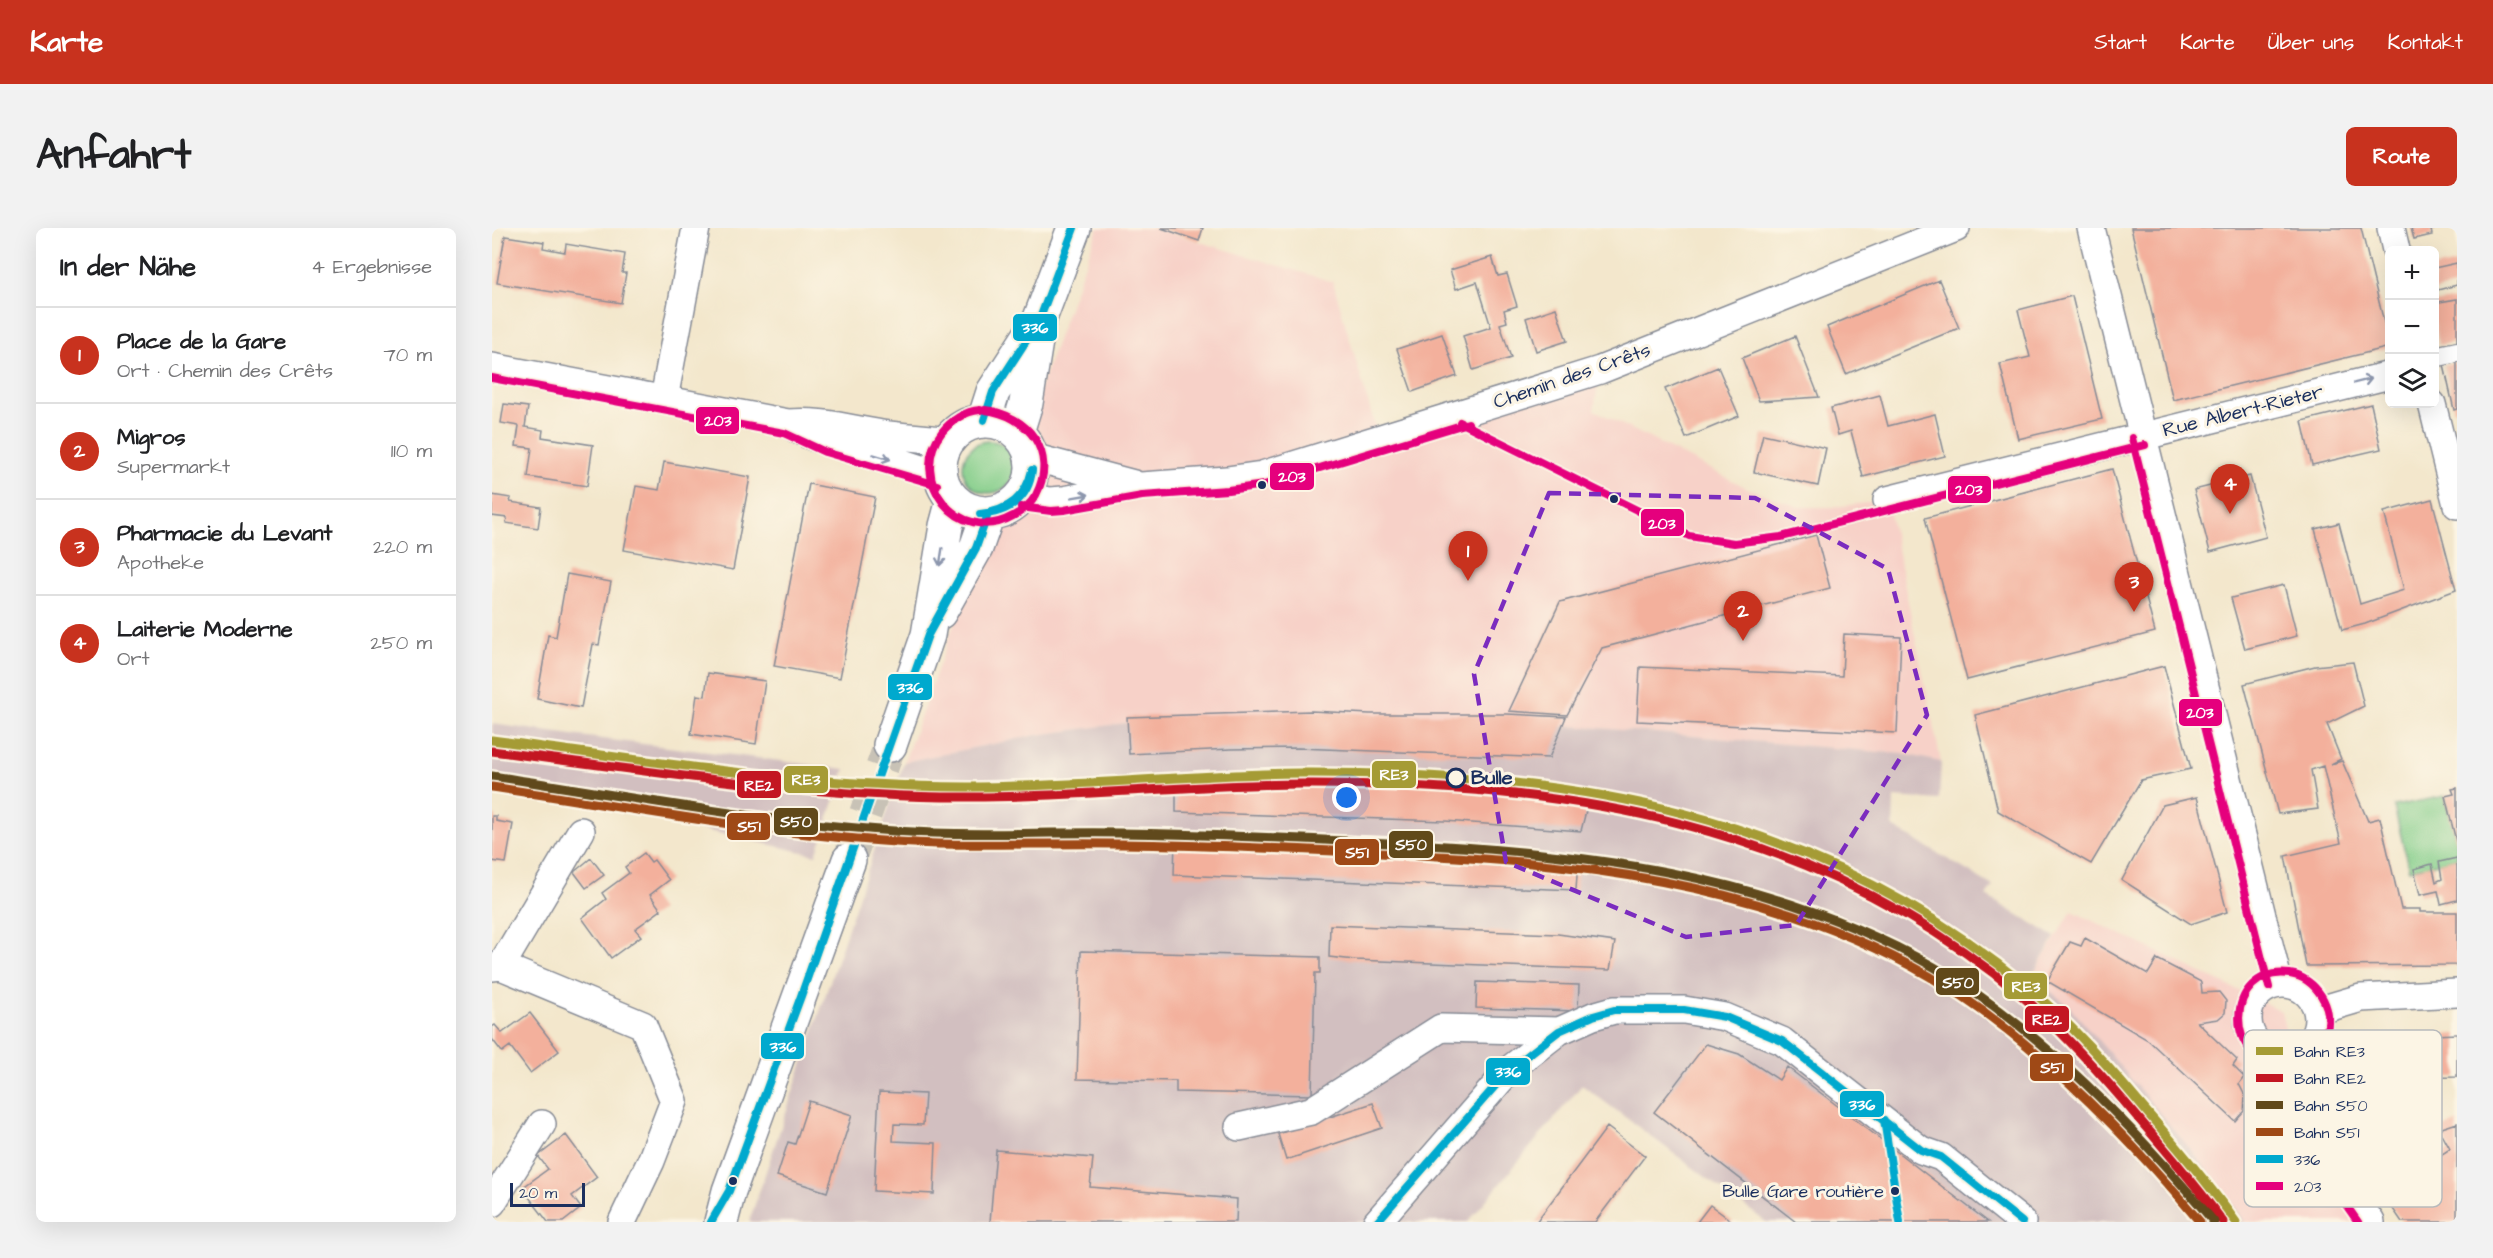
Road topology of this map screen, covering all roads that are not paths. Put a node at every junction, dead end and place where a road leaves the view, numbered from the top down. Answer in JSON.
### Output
{"nodes":[{"id":1,"x":696,"y":228,"type":"edge"},
{"id":2,"x":1074,"y":228,"type":"edge"},
{"id":3,"x":1956,"y":228,"type":"edge"},
{"id":4,"x":2091,"y":228,"type":"edge"},
{"id":5,"x":2391,"y":228,"type":"edge"},
{"id":6,"x":2395,"y":246,"type":"edge"},
{"id":7,"x":1039,"y":321,"type":"junction"},
{"id":8,"x":2457,"y":352,"type":"edge"},
{"id":9,"x":2439,"y":356,"type":"edge"},
{"id":10,"x":492,"y":367,"type":"edge"},
{"id":11,"x":2385,"y":376,"type":"edge"},
{"id":12,"x":664,"y":399,"type":"junction"},
{"id":13,"x":2433,"y":408,"type":"edge"},
{"id":14,"x":984,"y":420,"type":"junction"},
{"id":15,"x":788,"y":423,"type":"junction"},
{"id":16,"x":2142,"y":435,"type":"junction"},
{"id":17,"x":948,"y":441,"type":"junction"},
{"id":18,"x":1024,"y":445,"type":"junction"},
{"id":19,"x":1141,"y":486,"type":"junction"},
{"id":20,"x":947,"y":487,"type":"junction"},
{"id":21,"x":1022,"y":497,"type":"junction"},
{"id":22,"x":1887,"y":500,"type":"dead end"},
{"id":23,"x":2457,"y":505,"type":"edge"},
{"id":24,"x":988,"y":514,"type":"junction"},
{"id":25,"x":928,"y":635,"type":"junction"},
{"id":26,"x":890,"y":745,"type":"tunnel mouth"},
{"id":27,"x":581,"y":831,"type":"dead end"},
{"id":28,"x":849,"y":860,"type":"tunnel mouth"},
{"id":29,"x":497,"y":966,"type":"edge"},
{"id":30,"x":2279,"y":984,"type":"junction"},
{"id":31,"x":2457,"y":993,"type":"edge"},
{"id":32,"x":2317,"y":1011,"type":"junction"},
{"id":33,"x":2251,"y":1030,"type":"edge"},
{"id":34,"x":2314,"y":1030,"type":"edge"},
{"id":35,"x":1559,"y":1031,"type":"junction"},
{"id":36,"x":542,"y":1124,"type":"dead end"},
{"id":37,"x":1239,"y":1126,"type":"dead end"},
{"id":38,"x":1921,"y":1150,"type":"junction"},
{"id":39,"x":492,"y":1203,"type":"edge"},
{"id":40,"x":725,"y":1207,"type":"edge"},
{"id":41,"x":2361,"y":1207,"type":"edge"},
{"id":42,"x":622,"y":1222,"type":"edge"},
{"id":43,"x":711,"y":1222,"type":"edge"},
{"id":44,"x":1377,"y":1222,"type":"edge"},
{"id":45,"x":1997,"y":1222,"type":"edge"},
{"id":46,"x":2022,"y":1222,"type":"edge"},
{"id":47,"x":2372,"y":1222,"type":"edge"}],
"edges":[{"from":1,"to":12,"type":"street"},
{"from":2,"to":7,"type":"street"},
{"from":3,"to":19,"type":"street","name":"Chemin des Crêts"},
{"from":4,"to":16,"type":"street"},
{"from":5,"to":6,"type":"street"},
{"from":7,"to":14,"type":"street"},
{"from":7,"to":18,"type":"street"},
{"from":8,"to":9,"type":"street"},
{"from":10,"to":12,"type":"street"},
{"from":16,"to":11,"type":"street","name":"Rue Albert-Rieter","one_way":true},
{"from":12,"to":15,"type":"street"},
{"from":13,"to":23,"type":"street"},
{"from":14,"to":17,"type":"street"},
{"from":14,"to":18,"type":"street"},
{"from":15,"to":17,"type":"street"},
{"from":15,"to":20,"type":"street","one_way":true},
{"from":16,"to":22,"type":"street","name":"Rue Albert-Rieter"},
{"from":16,"to":30,"type":"street"},
{"from":17,"to":20,"type":"street"},
{"from":18,"to":19,"type":"street","name":"Chemin des Crêts"},
{"from":18,"to":21,"type":"street"},
{"from":21,"to":19,"type":"street","name":"Chemin des Crêts","one_way":true},
{"from":20,"to":24,"type":"street"},
{"from":20,"to":25,"type":"street","one_way":true},
{"from":21,"to":24,"type":"street"},
{"from":24,"to":25,"type":"street"},
{"from":25,"to":26,"type":"street"},
{"from":27,"to":29,"type":"street"},
{"from":28,"to":40,"type":"street"},
{"from":29,"to":42,"type":"street"},
{"from":30,"to":32,"type":"street"},
{"from":30,"to":33,"type":"street"},
{"from":31,"to":32,"type":"street"},
{"from":32,"to":34,"type":"street"},
{"from":35,"to":37,"type":"street"},
{"from":35,"to":38,"type":"street"},
{"from":35,"to":44,"type":"street"},
{"from":36,"to":39,"type":"street"},
{"from":38,"to":45,"type":"street"},
{"from":38,"to":46,"type":"street"},
{"from":40,"to":43,"type":"street"},
{"from":41,"to":47,"type":"street"}]}
